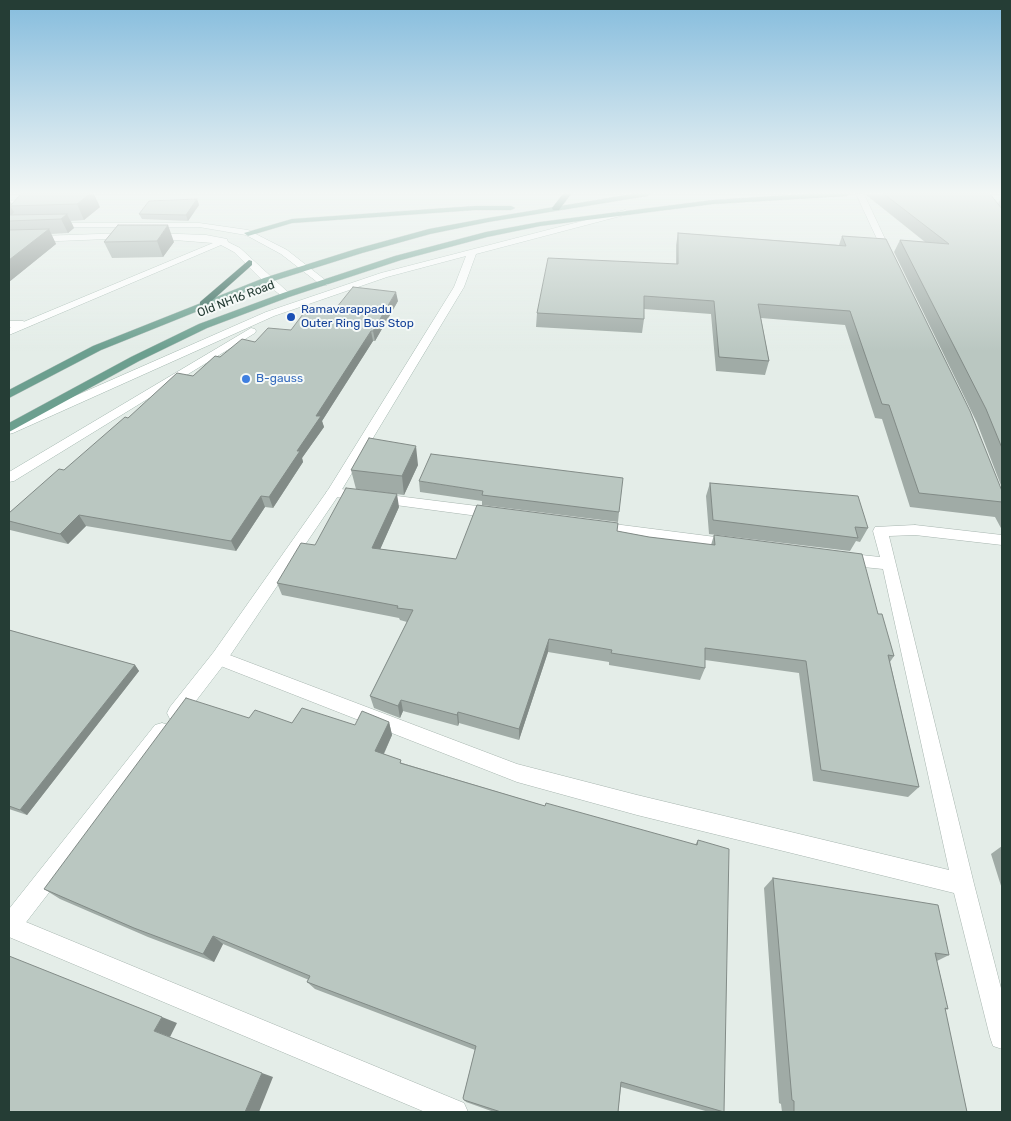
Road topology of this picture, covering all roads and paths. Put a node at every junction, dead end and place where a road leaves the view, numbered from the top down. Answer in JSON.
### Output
{"nodes":[{"id":1,"x":211,"y":246,"type":"edge"},
{"id":2,"x":230,"y":246,"type":"edge"},
{"id":3,"x":273,"y":246,"type":"edge"},
{"id":4,"x":376,"y":246,"type":"edge"},
{"id":5,"x":443,"y":246,"type":"edge"},
{"id":6,"x":497,"y":246,"type":"edge"},
{"id":7,"x":884,"y":246,"type":"edge"},
{"id":8,"x":472,"y":253,"type":"junction"},
{"id":9,"x":249,"y":263,"type":"junction"},
{"id":10,"x":893,"y":265,"type":"edge"},
{"id":11,"x":307,"y":268,"type":"junction"},
{"id":12,"x":267,"y":280,"type":"junction"},
{"id":13,"x":324,"y":283,"type":"junction"},
{"id":14,"x":286,"y":295,"type":"junction"},
{"id":15,"x":203,"y":304,"type":"junction"},
{"id":16,"x":270,"y":314,"type":"junction"},
{"id":17,"x":9,"y":324,"type":"edge"},
{"id":18,"x":23,"y":324,"type":"junction"},
{"id":19,"x":9,"y":332,"type":"edge"},
{"id":20,"x":9,"y":395,"type":"edge"},
{"id":21,"x":9,"y":429,"type":"edge"},
{"id":22,"x":9,"y":478,"type":"edge"},
{"id":23,"x":333,"y":493,"type":"junction"},
{"id":24,"x":509,"y":515,"type":"edge"},
{"id":25,"x":587,"y":525,"type":"edge"},
{"id":26,"x":1002,"y":540,"type":"edge"},
{"id":27,"x":743,"y":546,"type":"edge"},
{"id":28,"x":830,"y":557,"type":"edge"},
{"id":29,"x":889,"y":564,"type":"junction"},
{"id":30,"x":219,"y":658,"type":"junction"},
{"id":31,"x":963,"y":884,"type":"junction"},
{"id":32,"x":9,"y":926,"type":"edge"},
{"id":33,"x":1002,"y":1037,"type":"edge"},
{"id":34,"x":456,"y":1112,"type":"edge"}],
"edges":[{"from":1,"to":18,"type":"street"},
{"from":2,"to":9,"type":"street"},
{"from":3,"to":11,"type":"street"},
{"from":4,"to":11,"type":"main road","name":"Old NH16 Road"},
{"from":5,"to":13,"type":"main road","name":"Old NH16 Road"},
{"from":6,"to":8,"type":"street"},
{"from":7,"to":10,"type":"street"},
{"from":8,"to":16,"type":"street"},
{"from":8,"to":23,"type":"street"},
{"from":9,"to":12,"type":"street"},
{"from":9,"to":15,"type":"highway"},
{"from":11,"to":12,"type":"main road","name":"Old NH16 Road"},
{"from":11,"to":13,"type":"street"},
{"from":12,"to":14,"type":"street"},
{"from":12,"to":15,"type":"main road","name":"Old NH16 Road"},
{"from":13,"to":14,"type":"main road","name":"Old NH16 Road"},
{"from":14,"to":21,"type":"main road","name":"Old NH16 Road"},
{"from":15,"to":20,"type":"main road","name":"Old NH16 Road"},
{"from":16,"to":21,"type":"street"},
{"from":16,"to":22,"type":"street"},
{"from":17,"to":18,"type":"street"},
{"from":18,"to":19,"type":"street"},
{"from":23,"to":24,"type":"street"},
{"from":23,"to":30,"type":"street"},
{"from":25,"to":27,"type":"street"},
{"from":26,"to":29,"type":"street"},
{"from":28,"to":29,"type":"street"},
{"from":29,"to":31,"type":"street"},
{"from":30,"to":31,"type":"street"},
{"from":30,"to":32,"type":"street"},
{"from":31,"to":33,"type":"street"},
{"from":32,"to":34,"type":"street"}]}
